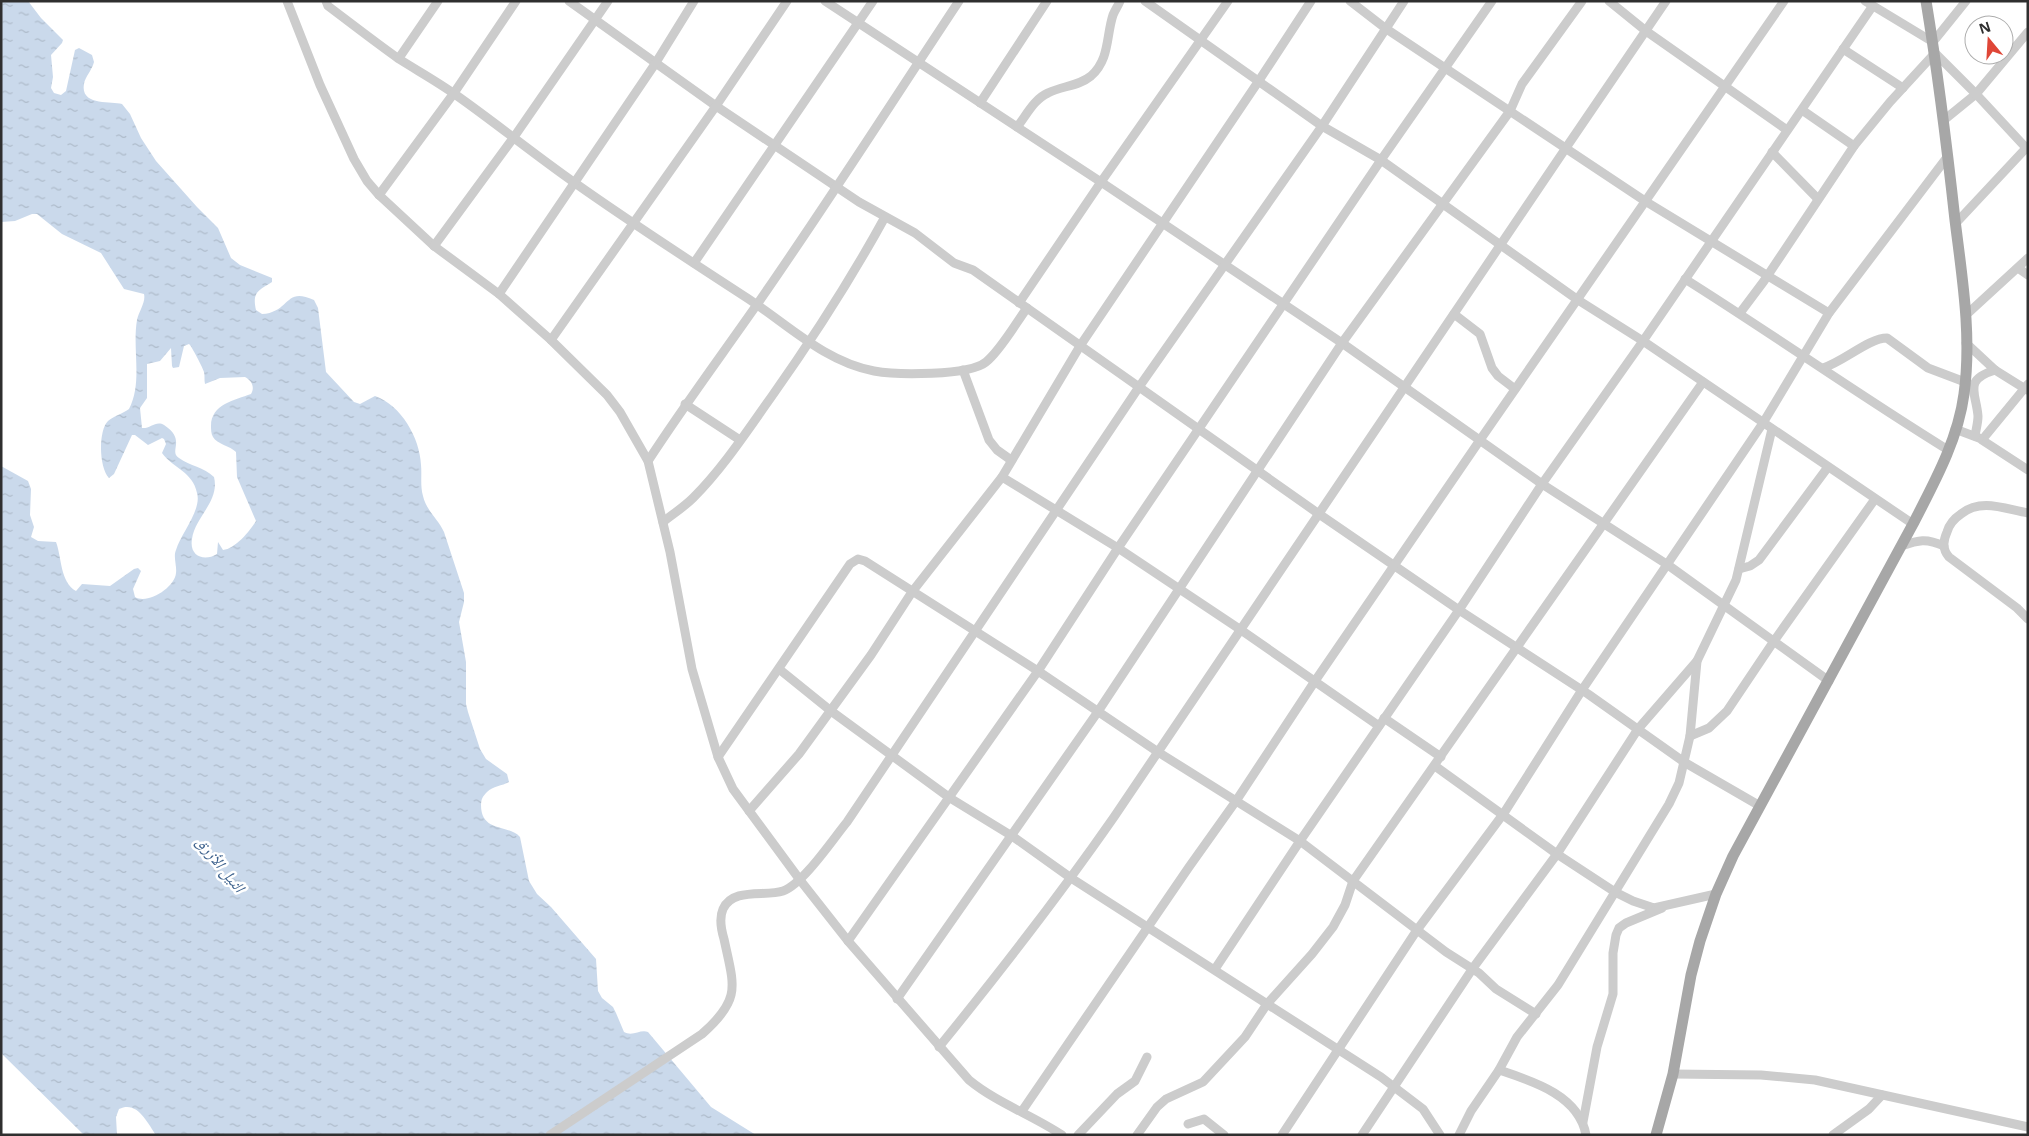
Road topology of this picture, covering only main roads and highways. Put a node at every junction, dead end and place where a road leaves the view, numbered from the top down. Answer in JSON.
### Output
{"nodes":[{"id":1,"x":1926,"y":1,"type":"edge"},
{"id":2,"x":1656,"y":1135,"type":"edge"}],
"edges":[{"from":1,"to":2,"type":"main road"}]}
